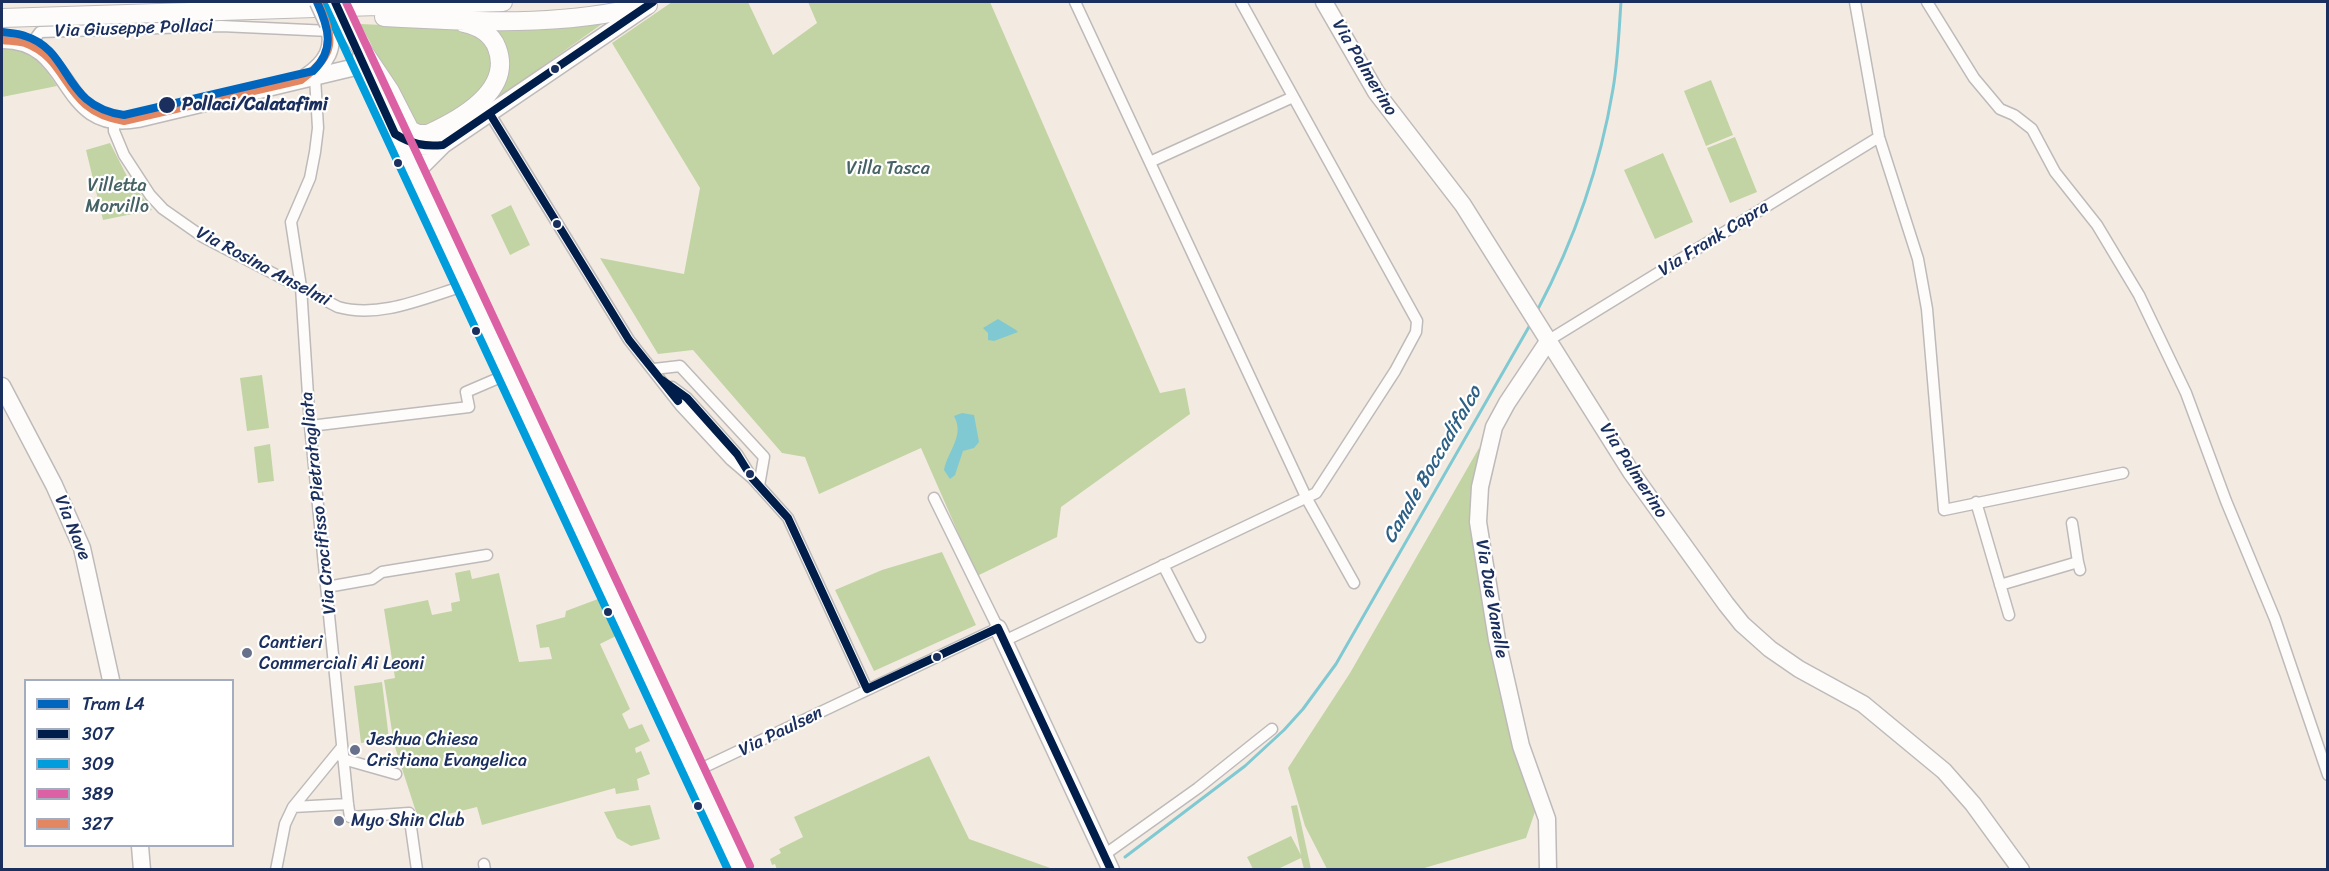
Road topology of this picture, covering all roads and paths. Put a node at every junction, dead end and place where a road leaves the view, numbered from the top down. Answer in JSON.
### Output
{"nodes":[{"id":1,"x":318,"y":2,"type":"edge"},
{"id":2,"x":334,"y":2,"type":"edge"},
{"id":3,"x":503,"y":2,"type":"edge"},
{"id":4,"x":1075,"y":2,"type":"edge"},
{"id":5,"x":1241,"y":2,"type":"edge"},
{"id":6,"x":1324,"y":2,"type":"edge"},
{"id":7,"x":1855,"y":2,"type":"edge"},
{"id":8,"x":1927,"y":2,"type":"edge"},
{"id":9,"x":650,"y":3,"type":"edge"},
{"id":10,"x":284,"y":10,"type":"junction"},
{"id":11,"x":2,"y":18,"type":"edge"},
{"id":12,"x":457,"y":21,"type":"junction"},
{"id":13,"x":335,"y":26,"type":"junction"},
{"id":14,"x":2,"y":40,"type":"edge"},
{"id":15,"x":31,"y":44,"type":"junction"},
{"id":16,"x":364,"y":65,"type":"junction"},
{"id":17,"x":308,"y":78,"type":"junction"},
{"id":18,"x":1293,"y":97,"type":"junction"},
{"id":19,"x":490,"y":114,"type":"junction"},
{"id":20,"x":114,"y":121,"type":"junction"},
{"id":21,"x":395,"y":134,"type":"junction"},
{"id":22,"x":1879,"y":137,"type":"junction"},
{"id":23,"x":443,"y":145,"type":"junction"},
{"id":24,"x":1152,"y":161,"type":"junction"},
{"id":25,"x":416,"y":180,"type":"junction"},
{"id":26,"x":467,"y":285,"type":"junction"},
{"id":27,"x":301,"y":287,"type":"junction"},
{"id":28,"x":1545,"y":334,"type":"junction"},
{"id":29,"x":654,"y":369,"type":"junction"},
{"id":30,"x":508,"y":374,"type":"junction"},
{"id":31,"x":2,"y":386,"type":"edge"},
{"id":32,"x":310,"y":426,"type":"junction"},
{"id":33,"x":2123,"y":473,"type":"dead end"},
{"id":34,"x":756,"y":482,"type":"junction"},
{"id":35,"x":934,"y":498,"type":"dead end"},
{"id":36,"x":1306,"y":499,"type":"junction"},
{"id":37,"x":1976,"y":502,"type":"junction"},
{"id":38,"x":2072,"y":523,"type":"dead end"},
{"id":39,"x":487,"y":555,"type":"dead end"},
{"id":40,"x":1163,"y":565,"type":"junction"},
{"id":41,"x":1354,"y":583,"type":"dead end"},
{"id":42,"x":2000,"y":585,"type":"junction"},
{"id":43,"x":327,"y":586,"type":"junction"},
{"id":44,"x":2008,"y":615,"type":"dead end"},
{"id":45,"x":1001,"y":634,"type":"junction"},
{"id":46,"x":1200,"y":637,"type":"dead end"},
{"id":47,"x":111,"y":679,"type":"edge"},
{"id":48,"x":867,"y":689,"type":"junction"},
{"id":49,"x":1272,"y":729,"type":"dead end"},
{"id":50,"x":343,"y":753,"type":"junction"},
{"id":51,"x":694,"y":772,"type":"junction"},
{"id":52,"x":396,"y":774,"type":"dead end"},
{"id":53,"x":2328,"y":775,"type":"edge"},
{"id":54,"x":348,"y":804,"type":"junction"},
{"id":55,"x":293,"y":807,"type":"junction"},
{"id":56,"x":140,"y":847,"type":"edge"},
{"id":57,"x":1105,"y":864,"type":"edge"},
{"id":58,"x":142,"y":870,"type":"edge"},
{"id":59,"x":276,"y":870,"type":"edge"},
{"id":60,"x":417,"y":870,"type":"edge"},
{"id":61,"x":740,"y":870,"type":"edge"},
{"id":62,"x":1548,"y":870,"type":"edge"},
{"id":63,"x":2021,"y":870,"type":"edge"}],
"edges":[{"from":1,"to":13,"type":"street","bridge":true},
{"from":2,"to":13,"type":"street","bridge":true},
{"from":3,"to":10,"type":"main road"},
{"from":4,"to":24,"type":"street"},
{"from":5,"to":18,"type":"street"},
{"from":6,"to":28,"type":"street","name":"Via Palmerino"},
{"from":7,"to":22,"type":"street"},
{"from":8,"to":53,"type":"street"},
{"from":9,"to":12,"type":"main road"},
{"from":9,"to":19,"type":"street"},
{"from":10,"to":11,"type":"main road"},
{"from":10,"to":12,"type":"main road"},
{"from":12,"to":13,"type":"main road"},
{"from":13,"to":15,"type":"street","name":"Via Giuseppe Pollaci"},
{"from":13,"to":16,"type":"street"},
{"from":13,"to":17,"type":"street"},
{"from":14,"to":15,"type":"street"},
{"from":15,"to":20,"type":"street","name":"Via Giuseppe Pollaci"},
{"from":16,"to":17,"type":"street"},
{"from":16,"to":21,"type":"street"},
{"from":17,"to":20,"type":"street"},
{"from":17,"to":27,"type":"street","name":"Via Crocifisso Pietratagliata"},
{"from":18,"to":24,"type":"street"},
{"from":18,"to":36,"type":"street"},
{"from":19,"to":23,"type":"street"},
{"from":19,"to":29,"type":"street"},
{"from":20,"to":27,"type":"street","name":"Via Rosina Anselmi"},
{"from":21,"to":23,"type":"street"},
{"from":21,"to":25,"type":"street"},
{"from":22,"to":28,"type":"street","name":"Via Frank Capra"},
{"from":22,"to":37,"type":"street"},
{"from":23,"to":25,"type":"street"},
{"from":24,"to":36,"type":"street"},
{"from":25,"to":26,"type":"street"},
{"from":26,"to":27,"type":"street","name":"Via Rosina Anselmi"},
{"from":26,"to":30,"type":"street"},
{"from":27,"to":32,"type":"street","name":"Via Crocifisso Pietratagliata"},
{"from":28,"to":62,"type":"street","name":"Via Due Vanelle"},
{"from":28,"to":63,"type":"street","name":"Via Palmerino"},
{"from":29,"to":34,"type":"street"},
{"from":29,"to":34,"type":"street"},
{"from":30,"to":32,"type":"street"},
{"from":30,"to":51,"type":"street"},
{"from":31,"to":47,"type":"street","name":"Via Nave"},
{"from":32,"to":43,"type":"street","name":"Via Crocifisso Pietratagliata"},
{"from":33,"to":37,"type":"street"},
{"from":34,"to":48,"type":"street"},
{"from":35,"to":45,"type":"street"},
{"from":36,"to":40,"type":"street","name":"Via Paulsen"},
{"from":36,"to":41,"type":"street"},
{"from":37,"to":42,"type":"street"},
{"from":38,"to":42,"type":"street"},
{"from":39,"to":43,"type":"street"},
{"from":40,"to":45,"type":"street","name":"Via Paulsen"},
{"from":40,"to":46,"type":"street"},
{"from":42,"to":44,"type":"street"},
{"from":43,"to":50,"type":"street","name":"Via Crocifisso Pietratagliata"},
{"from":45,"to":48,"type":"street","name":"Via Paulsen"},
{"from":45,"to":57,"type":"street"},
{"from":48,"to":51,"type":"street","name":"Via Paulsen"},
{"from":49,"to":57,"type":"street"},
{"from":50,"to":52,"type":"street"},
{"from":50,"to":54,"type":"street","name":"Via Crocifisso Pietratagliata"},
{"from":50,"to":55,"type":"street"},
{"from":51,"to":61,"type":"street"},
{"from":54,"to":55,"type":"street"},
{"from":54,"to":60,"type":"street"},
{"from":55,"to":59,"type":"street"},
{"from":56,"to":58,"type":"street"}]}
